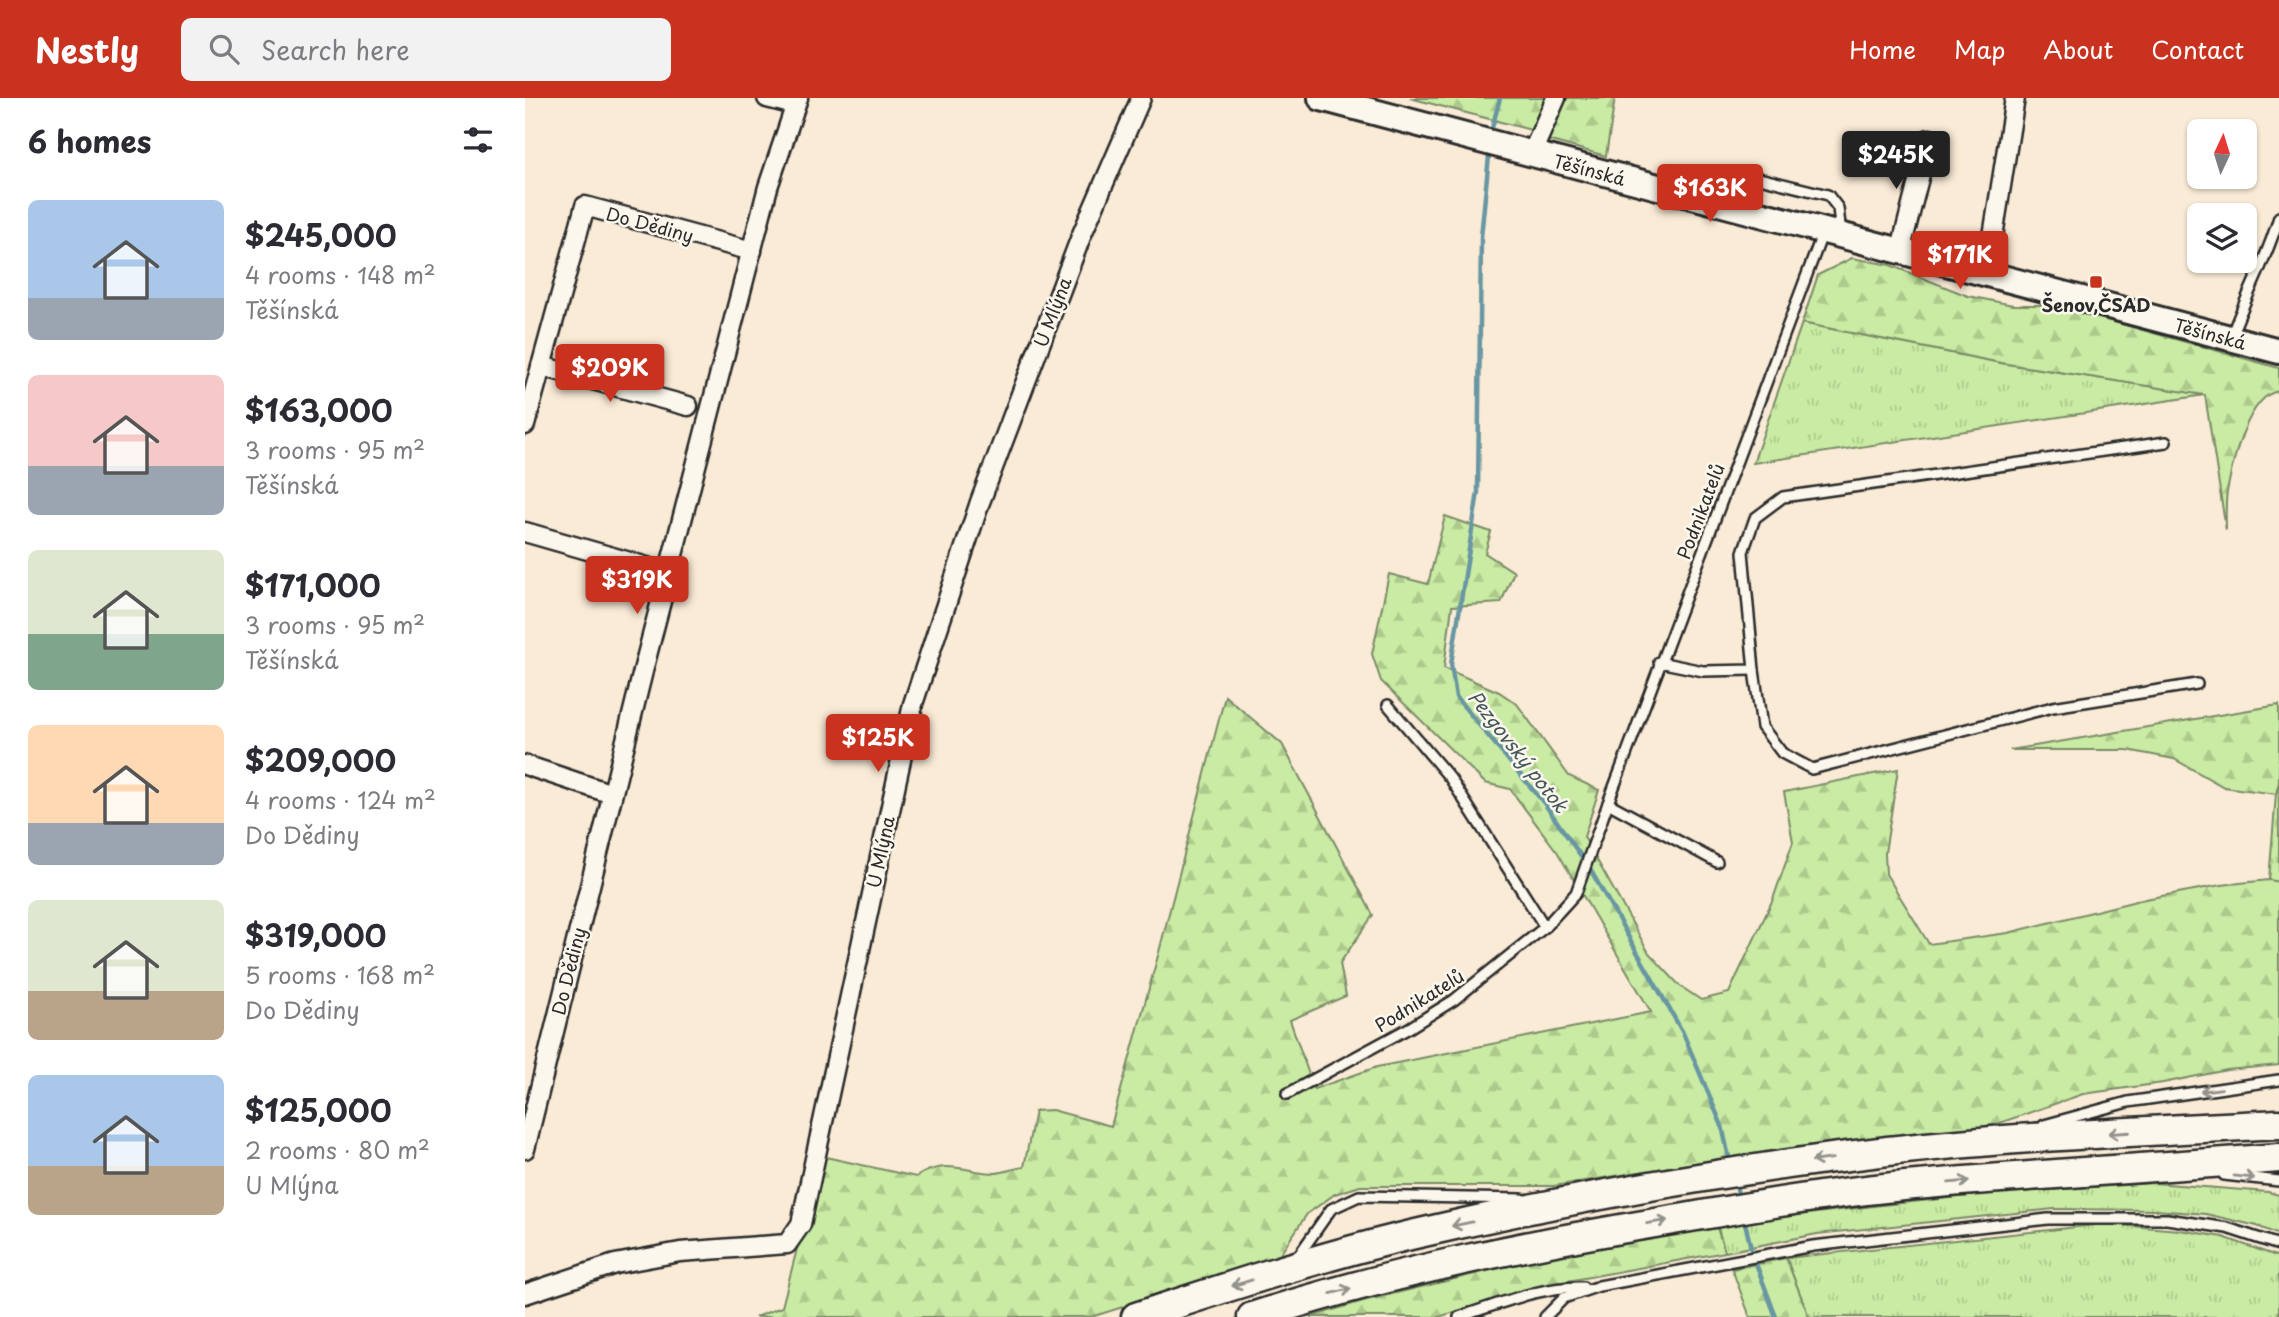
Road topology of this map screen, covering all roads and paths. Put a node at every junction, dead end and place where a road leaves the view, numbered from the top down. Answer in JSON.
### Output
{"nodes":[{"id":1,"x":767,"y":98,"type":"edge"},
{"id":2,"x":1141,"y":98,"type":"edge"},
{"id":3,"x":1321,"y":98,"type":"edge"},
{"id":4,"x":1556,"y":98,"type":"edge"},
{"id":5,"x":2015,"y":98,"type":"edge"},
{"id":6,"x":796,"y":102,"type":"edge"},
{"id":7,"x":1929,"y":139,"type":"dead end"},
{"id":8,"x":1532,"y":153,"type":"junction"},
{"id":9,"x":1723,"y":204,"type":"junction"},
{"id":10,"x":2279,"y":217,"type":"edge"},
{"id":11,"x":1832,"y":233,"type":"junction"},
{"id":12,"x":752,"y":251,"type":"junction"},
{"id":13,"x":1900,"y":252,"type":"junction"},
{"id":14,"x":1987,"y":274,"type":"junction"},
{"id":15,"x":2231,"y":338,"type":"junction"},
{"id":16,"x":2279,"y":351,"type":"edge"},
{"id":17,"x":541,"y":366,"type":"junction"},
{"id":18,"x":688,"y":406,"type":"dead end"},
{"id":19,"x":525,"y":425,"type":"edge"},
{"id":20,"x":2165,"y":442,"type":"dead end"},
{"id":21,"x":525,"y":532,"type":"edge"},
{"id":22,"x":669,"y":573,"type":"junction"},
{"id":23,"x":1660,"y":662,"type":"junction"},
{"id":24,"x":1755,"y":670,"type":"junction"},
{"id":25,"x":2197,"y":684,"type":"dead end"},
{"id":26,"x":1388,"y":705,"type":"dead end"},
{"id":27,"x":525,"y":765,"type":"edge"},
{"id":28,"x":613,"y":794,"type":"junction"},
{"id":29,"x":1608,"y":803,"type":"junction"},
{"id":30,"x":1717,"y":862,"type":"dead end"},
{"id":31,"x":1545,"y":927,"type":"junction"},
{"id":32,"x":2279,"y":1080,"type":"edge"},
{"id":33,"x":1287,"y":1094,"type":"dead end"},
{"id":34,"x":2279,"y":1124,"type":"edge"},
{"id":35,"x":1982,"y":1143,"type":"junction"},
{"id":36,"x":525,"y":1149,"type":"edge"},
{"id":37,"x":2279,"y":1158,"type":"edge"},
{"id":38,"x":2159,"y":1167,"type":"junction"},
{"id":39,"x":2279,"y":1181,"type":"edge"},
{"id":40,"x":1577,"y":1200,"type":"junction"},
{"id":41,"x":2279,"y":1245,"type":"edge"},
{"id":42,"x":1290,"y":1269,"type":"junction"},
{"id":43,"x":1592,"y":1287,"type":"junction"},
{"id":44,"x":525,"y":1294,"type":"edge"},
{"id":45,"x":1136,"y":1317,"type":"edge"},
{"id":46,"x":1252,"y":1317,"type":"edge"},
{"id":47,"x":1459,"y":1317,"type":"edge"},
{"id":48,"x":1545,"y":1317,"type":"edge"}],
"edges":[{"from":1,"to":6,"type":"street","name":"Do Dědiny"},
{"from":2,"to":44,"type":"street","name":"U Mlýna"},
{"from":3,"to":8,"type":"main road","name":"Těšínská"},
{"from":4,"to":8,"type":"street"},
{"from":5,"to":14,"type":"street"},
{"from":6,"to":12,"type":"street","name":"Do Dědiny"},
{"from":7,"to":13,"type":"street"},
{"from":8,"to":9,"type":"main road","name":"Těšínská"},
{"from":9,"to":11,"type":"main road","name":"Těšínská"},
{"from":9,"to":11,"type":"lane"},
{"from":10,"to":15,"type":"lane"},
{"from":11,"to":13,"type":"main road","name":"Těšínská"},
{"from":11,"to":23,"type":"lane","name":"Podnikatelů"},
{"from":12,"to":17,"type":"street","name":"Do Dědiny"},
{"from":12,"to":22,"type":"street","name":"Do Dědiny"},
{"from":13,"to":14,"type":"main road","name":"Těšínská"},
{"from":14,"to":15,"type":"main road","name":"Těšínská"},
{"from":15,"to":16,"type":"main road","name":"Těšínská"},
{"from":17,"to":18,"type":"street"},
{"from":17,"to":19,"type":"street","name":"Do Dědiny"},
{"from":20,"to":24,"type":"lane"},
{"from":21,"to":22,"type":"street"},
{"from":22,"to":28,"type":"street","name":"Do Dědiny"},
{"from":23,"to":24,"type":"lane"},
{"from":23,"to":29,"type":"lane","name":"Podnikatelů"},
{"from":24,"to":25,"type":"lane"},
{"from":26,"to":31,"type":"lane"},
{"from":27,"to":28,"type":"street"},
{"from":28,"to":36,"type":"street","name":"Do Dědiny"},
{"from":29,"to":30,"type":"lane"},
{"from":29,"to":31,"type":"lane","name":"Podnikatelů"},
{"from":31,"to":33,"type":"lane","name":"Podnikatelů"},
{"from":32,"to":35,"type":"lane","one_way":true},
{"from":34,"to":35,"type":"highway","one_way":true},
{"from":35,"to":40,"type":"highway","one_way":true},
{"from":37,"to":38,"type":"highway"},
{"from":38,"to":39,"type":"lane","one_way":true},
{"from":46,"to":38,"type":"highway","one_way":true},
{"from":40,"to":42,"type":"highway","one_way":true},
{"from":40,"to":42,"type":"lane"},
{"from":41,"to":43,"type":"lane"},
{"from":42,"to":45,"type":"highway","one_way":true},
{"from":43,"to":47,"type":"lane"},
{"from":43,"to":48,"type":"lane"}]}
